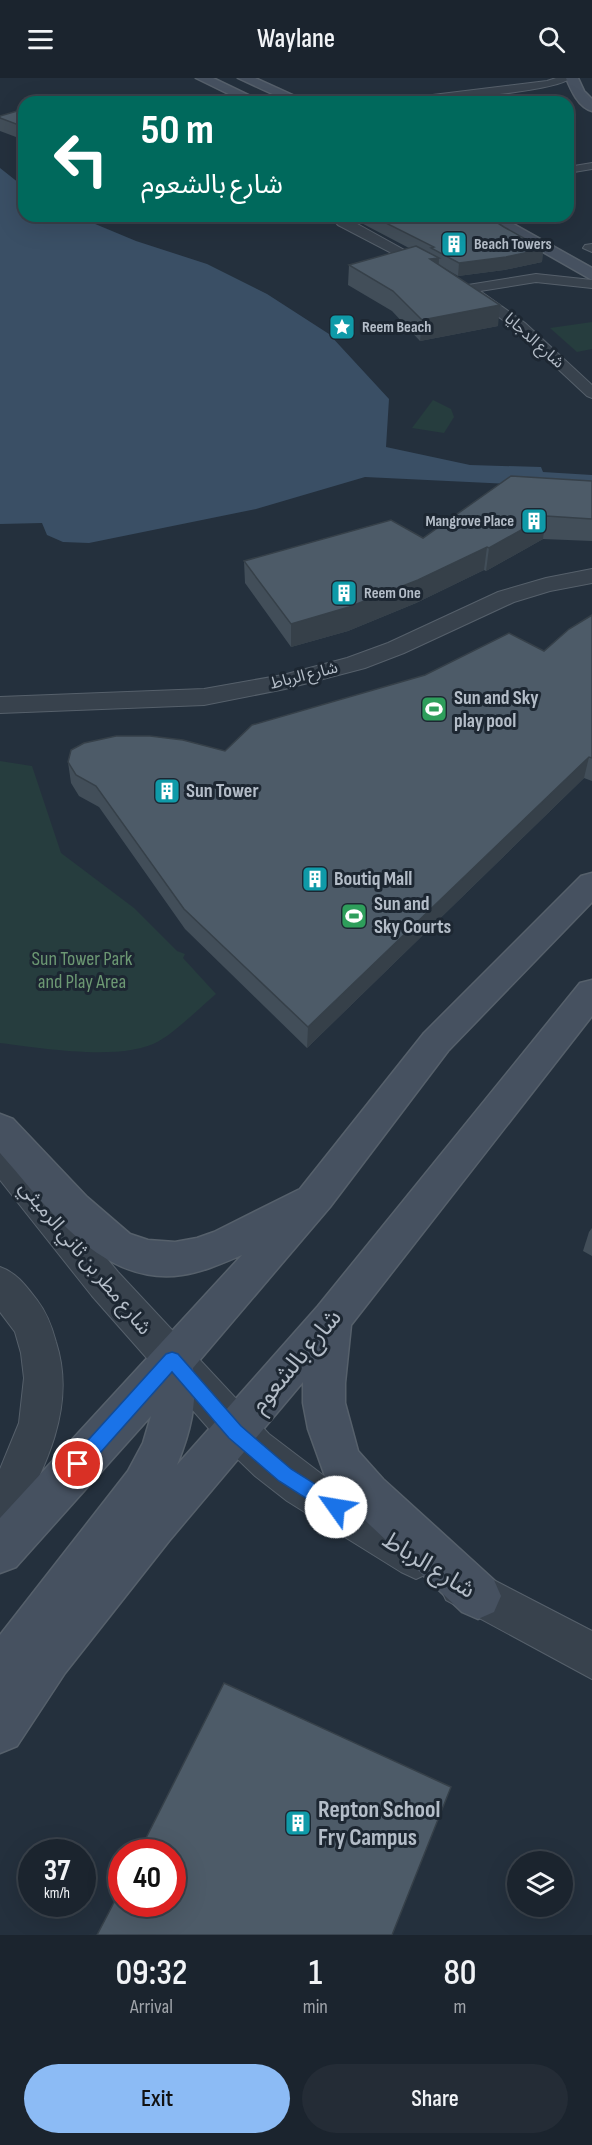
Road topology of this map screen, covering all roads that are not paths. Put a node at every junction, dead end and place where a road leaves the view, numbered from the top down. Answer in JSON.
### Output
{"nodes":[{"id":1,"x":202,"y":78,"type":"edge"},
{"id":2,"x":566,"y":78,"type":"edge"},
{"id":3,"x":572,"y":78,"type":"edge"},
{"id":4,"x":248,"y":79,"type":"edge"},
{"id":5,"x":552,"y":93,"type":"dead end"},
{"id":6,"x":242,"y":96,"type":"edge"},
{"id":7,"x":287,"y":96,"type":"edge"},
{"id":8,"x":449,"y":96,"type":"edge"},
{"id":9,"x":480,"y":96,"type":"edge"},
{"id":10,"x":574,"y":99,"type":"edge"},
{"id":11,"x":589,"y":105,"type":"edge"},
{"id":12,"x":592,"y":160,"type":"edge"},
{"id":13,"x":574,"y":162,"type":"edge"},
{"id":14,"x":592,"y":166,"type":"edge"},
{"id":15,"x":574,"y":169,"type":"edge"},
{"id":16,"x":342,"y":222,"type":"edge"},
{"id":17,"x":499,"y":222,"type":"edge"},
{"id":18,"x":572,"y":239,"type":"dead end"},
{"id":19,"x":546,"y":248,"type":"junction"},
{"id":20,"x":591,"y":249,"type":"edge"},
{"id":21,"x":588,"y":271,"type":"edge"},
{"id":22,"x":441,"y":274,"type":"edge"},
{"id":23,"x":592,"y":284,"type":"edge"},
{"id":24,"x":464,"y":287,"type":"junction"},
{"id":25,"x":576,"y":379,"type":"junction"},
{"id":26,"x":592,"y":386,"type":"edge"},
{"id":27,"x":592,"y":393,"type":"edge"},
{"id":28,"x":592,"y":576,"type":"edge"},
{"id":29,"x":0,"y":705,"type":"edge"},
{"id":30,"x":592,"y":883,"type":"edge"},
{"id":31,"x":592,"y":992,"type":"edge"},
{"id":32,"x":0,"y":1129,"type":"edge"},
{"id":33,"x":0,"y":1154,"type":"edge"},
{"id":34,"x":317,"y":1196,"type":"junction"},
{"id":35,"x":0,"y":1284,"type":"edge"},
{"id":36,"x":332,"y":1319,"type":"junction"},
{"id":37,"x":172,"y":1360,"type":"junction"},
{"id":38,"x":235,"y":1432,"type":"junction"},
{"id":39,"x":0,"y":1510,"type":"edge"},
{"id":40,"x":0,"y":1551,"type":"edge"},
{"id":41,"x":478,"y":1596,"type":"junction"},
{"id":42,"x":592,"y":1656,"type":"edge"},
{"id":43,"x":0,"y":1674,"type":"edge"},
{"id":44,"x":0,"y":1729,"type":"edge"}],
"edges":[{"from":1,"to":6,"type":"main road"},
{"from":2,"to":8,"type":"street"},
{"from":3,"to":11,"type":"main road"},
{"from":4,"to":7,"type":"main road"},
{"from":5,"to":9,"type":"street"},
{"from":10,"to":11,"type":"street"},
{"from":12,"to":13,"type":"street"},
{"from":14,"to":15,"type":"street"},
{"from":16,"to":22,"type":"street"},
{"from":17,"to":19,"type":"main road"},
{"from":18,"to":20,"type":"main road"},
{"from":19,"to":21,"type":"main road"},
{"from":19,"to":24,"type":"street"},
{"from":23,"to":24,"type":"street"},
{"from":24,"to":25,"type":"street","name":"شارع الدجايا"},
{"from":25,"to":26,"type":"street","name":"شارع الدجايا"},
{"from":25,"to":27,"type":"street","name":"شارع الدجايا"},
{"from":28,"to":29,"type":"street","name":"شارع الرباط"},
{"from":30,"to":34,"type":"main road"},
{"from":31,"to":36,"type":"main road","name":"شارع بالشعوم"},
{"from":32,"to":34,"type":"main road"},
{"from":33,"to":37,"type":"street","name":"شارع مطر بن ثاني الرميثي"},
{"from":34,"to":37,"type":"main road"},
{"from":35,"to":39,"type":"street"},
{"from":36,"to":38,"type":"main road","name":"شارع بالشعوم"},
{"from":36,"to":41,"type":"main road"},
{"from":37,"to":38,"type":"street","name":"شارع الرباط"},
{"from":37,"to":40,"type":"main road"},
{"from":37,"to":43,"type":"main road"},
{"from":38,"to":41,"type":"street","name":"شارع الرباط"},
{"from":38,"to":44,"type":"main road","name":"شارع بالشعوم"},
{"from":41,"to":42,"type":"street","name":"شارع الرباط"}]}
